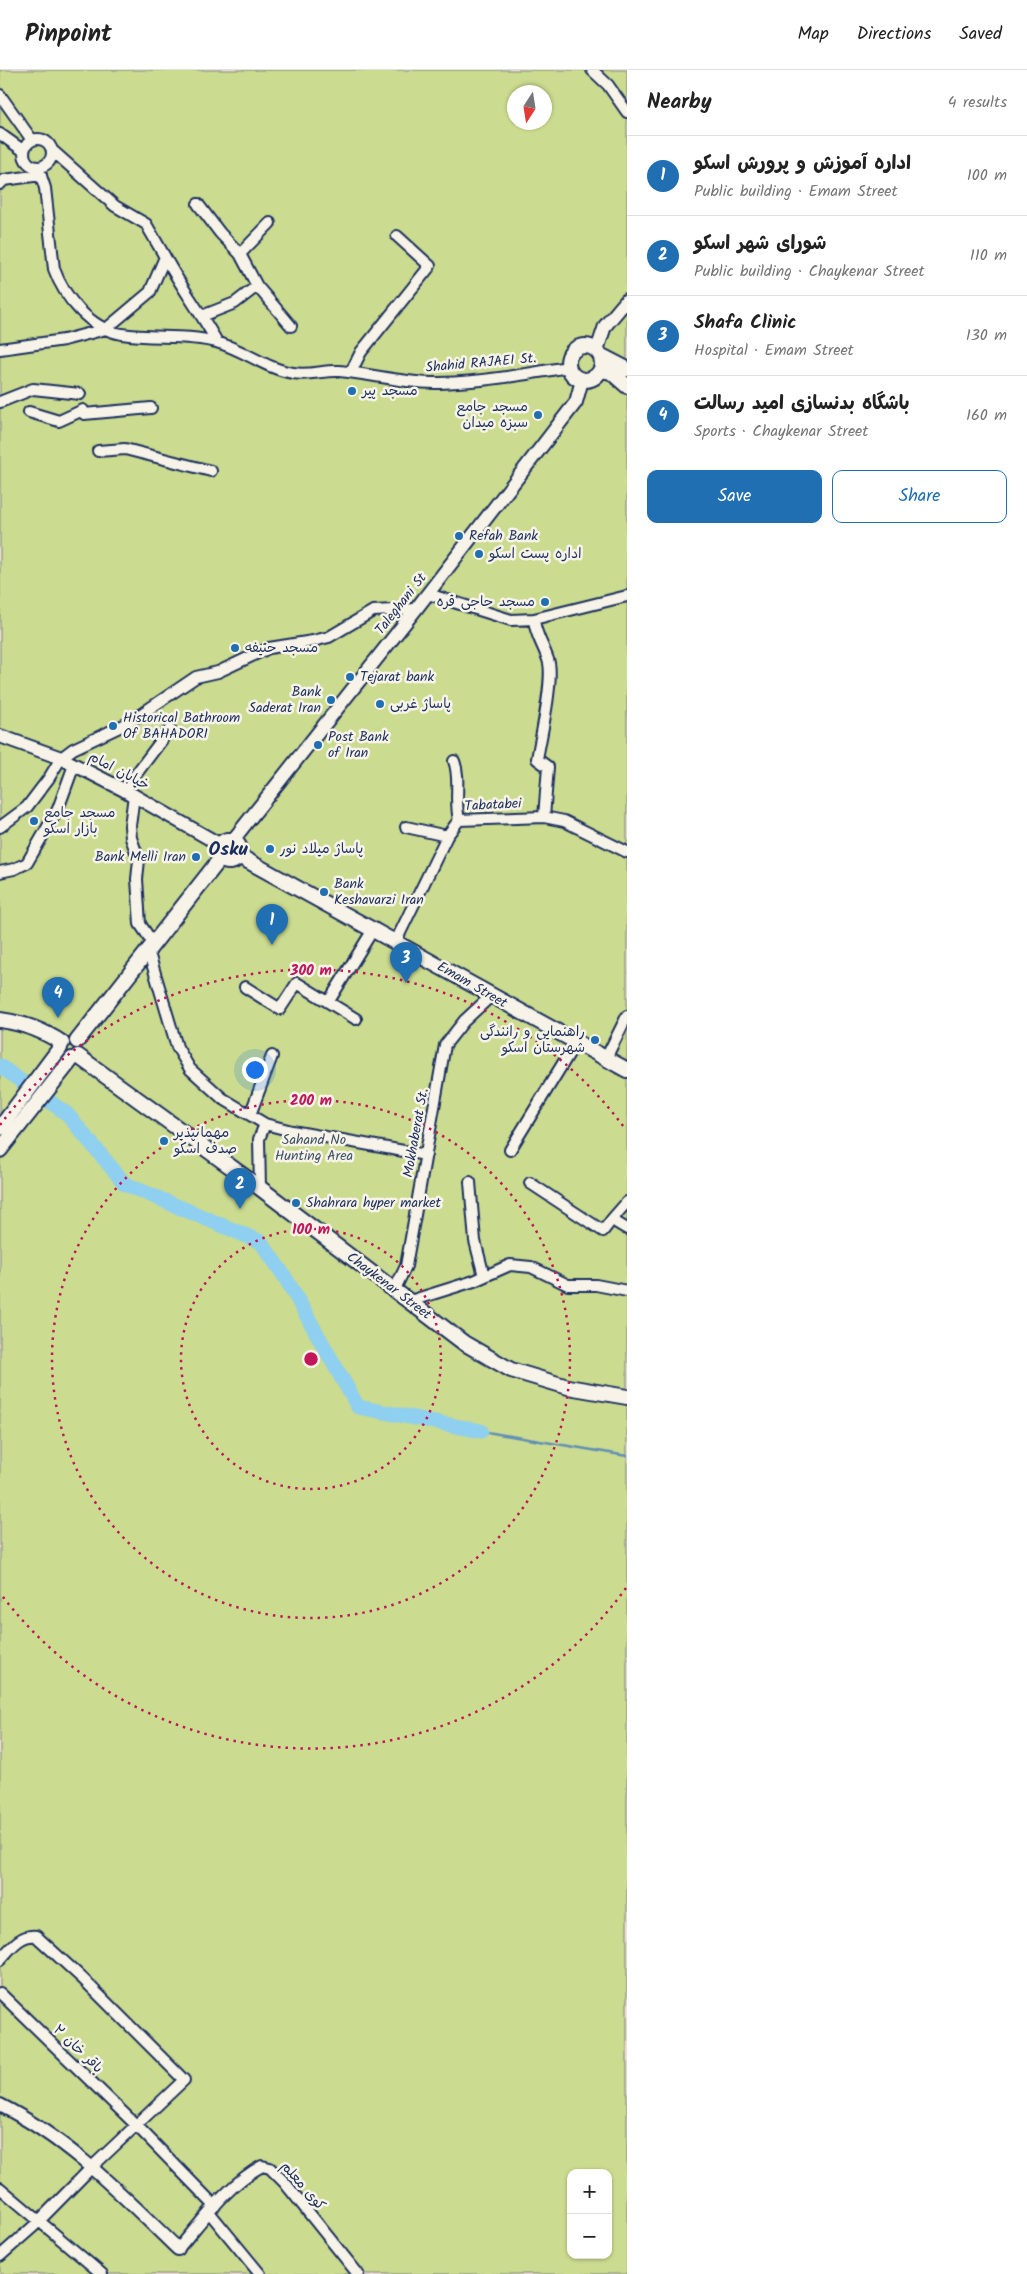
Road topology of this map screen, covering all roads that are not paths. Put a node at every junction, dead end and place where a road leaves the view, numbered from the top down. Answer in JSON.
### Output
{"nodes":[{"id":1,"x":592,"y":70,"type":"edge"},
{"id":2,"x":0,"y":95,"type":"edge"},
{"id":3,"x":627,"y":112,"type":"edge"},
{"id":4,"x":0,"y":134,"type":"edge"},
{"id":5,"x":32,"y":140,"type":"junction"},
{"id":6,"x":24,"y":151,"type":"junction"},
{"id":7,"x":53,"y":151,"type":"junction"},
{"id":8,"x":39,"y":171,"type":"junction"},
{"id":9,"x":0,"y":184,"type":"edge"},
{"id":10,"x":198,"y":204,"type":"dead end"},
{"id":11,"x":270,"y":223,"type":"dead end"},
{"id":12,"x":397,"y":236,"type":"dead end"},
{"id":13,"x":240,"y":254,"type":"junction"},
{"id":14,"x":165,"y":257,"type":"junction"},
{"id":15,"x":257,"y":286,"type":"junction"},
{"id":16,"x":627,"y":300,"type":"edge"},
{"id":17,"x":202,"y":316,"type":"junction"},
{"id":18,"x":291,"y":326,"type":"dead end"},
{"id":19,"x":106,"y":330,"type":"junction"},
{"id":20,"x":217,"y":342,"type":"junction"},
{"id":21,"x":0,"y":349,"type":"edge"},
{"id":22,"x":599,"y":353,"type":"junction"},
{"id":23,"x":568,"y":367,"type":"junction"},
{"id":24,"x":627,"y":369,"type":"edge"},
{"id":25,"x":601,"y":370,"type":"junction"},
{"id":26,"x":351,"y":372,"type":"junction"},
{"id":27,"x":582,"y":380,"type":"junction"},
{"id":28,"x":627,"y":386,"type":"edge"},
{"id":29,"x":80,"y":394,"type":"dead end"},
{"id":30,"x":0,"y":402,"type":"edge"},
{"id":31,"x":151,"y":408,"type":"dead end"},
{"id":32,"x":29,"y":412,"type":"dead end"},
{"id":33,"x":98,"y":451,"type":"dead end"},
{"id":34,"x":211,"y":471,"type":"dead end"},
{"id":35,"x":428,"y":594,"type":"junction"},
{"id":36,"x":627,"y":596,"type":"edge"},
{"id":37,"x":416,"y":609,"type":"junction"},
{"id":38,"x":534,"y":619,"type":"junction"},
{"id":39,"x":170,"y":729,"type":"dead end"},
{"id":40,"x":0,"y":736,"type":"edge"},
{"id":41,"x":61,"y":758,"type":"junction"},
{"id":42,"x":454,"y":760,"type":"dead end"},
{"id":43,"x":74,"y":765,"type":"junction"},
{"id":44,"x":129,"y":793,"type":"junction"},
{"id":45,"x":544,"y":817,"type":"junction"},
{"id":46,"x":459,"y":820,"type":"junction"},
{"id":47,"x":0,"y":827,"type":"edge"},
{"id":48,"x":406,"y":827,"type":"dead end"},
{"id":49,"x":447,"y":836,"type":"junction"},
{"id":50,"x":233,"y":840,"type":"junction"},
{"id":51,"x":219,"y":844,"type":"junction"},
{"id":52,"x":627,"y":852,"type":"edge"},
{"id":53,"x":239,"y":856,"type":"junction"},
{"id":54,"x":220,"y":859,"type":"junction"},
{"id":55,"x":0,"y":872,"type":"edge"},
{"id":56,"x":374,"y":928,"type":"junction"},
{"id":57,"x":396,"y":941,"type":"junction"},
{"id":58,"x":151,"y":947,"type":"junction"},
{"id":59,"x":245,"y":988,"type":"dead end"},
{"id":60,"x":491,"y":996,"type":"junction"},
{"id":61,"x":329,"y":1000,"type":"junction"},
{"id":62,"x":627,"y":1016,"type":"edge"},
{"id":63,"x":356,"y":1019,"type":"dead end"},
{"id":64,"x":0,"y":1020,"type":"edge"},
{"id":65,"x":76,"y":1041,"type":"junction"},
{"id":66,"x":576,"y":1042,"type":"junction"},
{"id":67,"x":61,"y":1046,"type":"junction"},
{"id":68,"x":272,"y":1056,"type":"dead end"},
{"id":69,"x":75,"y":1057,"type":"junction"},
{"id":70,"x":606,"y":1058,"type":"junction"},
{"id":71,"x":627,"y":1070,"type":"edge"},
{"id":72,"x":250,"y":1115,"type":"junction"},
{"id":73,"x":265,"y":1124,"type":"junction"},
{"id":74,"x":0,"y":1128,"type":"edge"},
{"id":75,"x":0,"y":1150,"type":"edge"},
{"id":76,"x":510,"y":1150,"type":"dead end"},
{"id":77,"x":426,"y":1155,"type":"junction"},
{"id":78,"x":470,"y":1182,"type":"dead end"},
{"id":79,"x":530,"y":1182,"type":"dead end"},
{"id":80,"x":260,"y":1188,"type":"junction"},
{"id":81,"x":627,"y":1202,"type":"edge"},
{"id":82,"x":613,"y":1218,"type":"junction"},
{"id":83,"x":627,"y":1229,"type":"edge"},
{"id":84,"x":484,"y":1276,"type":"junction"},
{"id":85,"x":395,"y":1290,"type":"junction"},
{"id":86,"x":627,"y":1291,"type":"edge"},
{"id":87,"x":410,"y":1302,"type":"junction"},
{"id":88,"x":627,"y":1397,"type":"edge"},
{"id":89,"x":0,"y":1960,"type":"edge"},
{"id":90,"x":0,"y":1993,"type":"edge"},
{"id":91,"x":0,"y":2105,"type":"edge"},
{"id":92,"x":138,"y":2126,"type":"junction"},
{"id":93,"x":93,"y":2166,"type":"junction"},
{"id":94,"x":0,"y":2188,"type":"edge"},
{"id":95,"x":212,"y":2209,"type":"junction"},
{"id":96,"x":38,"y":2222,"type":"junction"},
{"id":97,"x":178,"y":2249,"type":"joint"},
{"id":98,"x":0,"y":2256,"type":"edge"},
{"id":99,"x":102,"y":2274,"type":"edge"},
{"id":100,"x":260,"y":2274,"type":"edge"},
{"id":101,"x":358,"y":2274,"type":"edge"}],
"edges":[{"from":1,"to":3,"type":"street"},
{"from":2,"to":5,"type":"street"},
{"from":4,"to":6,"type":"street"},
{"from":5,"to":6,"type":"street"},
{"from":5,"to":7,"type":"street"},
{"from":6,"to":8,"type":"street"},
{"from":7,"to":8,"type":"street"},
{"from":7,"to":14,"type":"street"},
{"from":8,"to":9,"type":"street"},
{"from":8,"to":19,"type":"street"},
{"from":10,"to":13,"type":"street"},
{"from":11,"to":13,"type":"street"},
{"from":12,"to":26,"type":"street"},
{"from":13,"to":15,"type":"street"},
{"from":14,"to":17,"type":"street"},
{"from":14,"to":19,"type":"street"},
{"from":15,"to":17,"type":"street"},
{"from":15,"to":18,"type":"street"},
{"from":16,"to":22,"type":"street"},
{"from":17,"to":20,"type":"street"},
{"from":19,"to":20,"type":"street","name":"Shahid RAJAEI St."},
{"from":19,"to":21,"type":"street"},
{"from":20,"to":26,"type":"street","name":"Shahid RAJAEI St."},
{"from":22,"to":23,"type":"main road"},
{"from":22,"to":24,"type":"main road"},
{"from":22,"to":25,"type":"main road"},
{"from":23,"to":26,"type":"street","name":"Shahid RAJAEI St."},
{"from":23,"to":27,"type":"main road"},
{"from":25,"to":27,"type":"main road"},
{"from":25,"to":28,"type":"main road"},
{"from":27,"to":35,"type":"street","name":"Taleghani St"},
{"from":29,"to":30,"type":"street"},
{"from":31,"to":32,"type":"street"},
{"from":33,"to":34,"type":"street"},
{"from":35,"to":37,"type":"street","name":"Taleghani St"},
{"from":35,"to":38,"type":"street"},
{"from":36,"to":38,"type":"street"},
{"from":37,"to":41,"type":"street"},
{"from":37,"to":50,"type":"street","name":"Taleghani St"},
{"from":38,"to":45,"type":"street"},
{"from":39,"to":44,"type":"street"},
{"from":40,"to":41,"type":"street","name":"خیابان امام"},
{"from":41,"to":43,"type":"street","name":"خیابان امام"},
{"from":41,"to":47,"type":"street"},
{"from":42,"to":46,"type":"street"},
{"from":43,"to":44,"type":"street","name":"خیابان امام"},
{"from":43,"to":55,"type":"street"},
{"from":44,"to":51,"type":"street","name":"خیابان امام"},
{"from":44,"to":58,"type":"street"},
{"from":45,"to":46,"type":"street","name":"Tabatabei"},
{"from":45,"to":52,"type":"street","name":"Tabatabei"},
{"from":46,"to":49,"type":"street","name":"Tabatabei"},
{"from":48,"to":49,"type":"street"},
{"from":49,"to":57,"type":"street","name":"Tabatabei"},
{"from":50,"to":51,"type":"main road"},
{"from":50,"to":53,"type":"main road"},
{"from":51,"to":54,"type":"main road"},
{"from":53,"to":54,"type":"main road"},
{"from":53,"to":56,"type":"main road","name":"Emam Street"},
{"from":54,"to":58,"type":"main road"},
{"from":56,"to":57,"type":"main road","name":"Emam Street"},
{"from":56,"to":61,"type":"street"},
{"from":57,"to":60,"type":"main road","name":"Emam Street"},
{"from":58,"to":65,"type":"main road"},
{"from":58,"to":72,"type":"street"},
{"from":59,"to":61,"type":"street"},
{"from":60,"to":66,"type":"main road","name":"Emam Street"},
{"from":60,"to":77,"type":"street","name":"Mokhaberat St."},
{"from":61,"to":63,"type":"street"},
{"from":62,"to":70,"type":"street"},
{"from":64,"to":67,"type":"main road"},
{"from":65,"to":67,"type":"main road"},
{"from":65,"to":69,"type":"main road"},
{"from":66,"to":70,"type":"main road","name":"Emam Street"},
{"from":66,"to":76,"type":"street"},
{"from":67,"to":69,"type":"main road"},
{"from":67,"to":74,"type":"main road"},
{"from":68,"to":72,"type":"street"},
{"from":69,"to":75,"type":"main road"},
{"from":69,"to":80,"type":"main road","name":"Chaykenar Street"},
{"from":70,"to":71,"type":"main road","name":"Emam Street"},
{"from":72,"to":73,"type":"street"},
{"from":73,"to":77,"type":"street"},
{"from":73,"to":80,"type":"street"},
{"from":77,"to":85,"type":"street","name":"Mokhaberat St."},
{"from":78,"to":84,"type":"street"},
{"from":79,"to":82,"type":"street"},
{"from":80,"to":85,"type":"main road","name":"Chaykenar Street"},
{"from":81,"to":82,"type":"street"},
{"from":82,"to":83,"type":"street"},
{"from":84,"to":86,"type":"street"},
{"from":84,"to":87,"type":"street"},
{"from":85,"to":87,"type":"main road","name":"Chaykenar Street"},
{"from":87,"to":88,"type":"main road","name":"Chaykenar Street"},
{"from":89,"to":92,"type":"street"},
{"from":90,"to":92,"type":"street","name":"باقر خان ۲"},
{"from":91,"to":93,"type":"street"},
{"from":92,"to":93,"type":"street"},
{"from":92,"to":95,"type":"street","name":"باقر خان ۲"},
{"from":93,"to":96,"type":"street"},
{"from":93,"to":97,"type":"street"},
{"from":94,"to":96,"type":"street"},
{"from":95,"to":97,"type":"street","name":"کوی معلم"},
{"from":95,"to":100,"type":"street","name":"باقر خان ۲"},
{"from":95,"to":101,"type":"street","name":"کوی معلم"},
{"from":96,"to":98,"type":"street"},
{"from":96,"to":99,"type":"street"}]}
